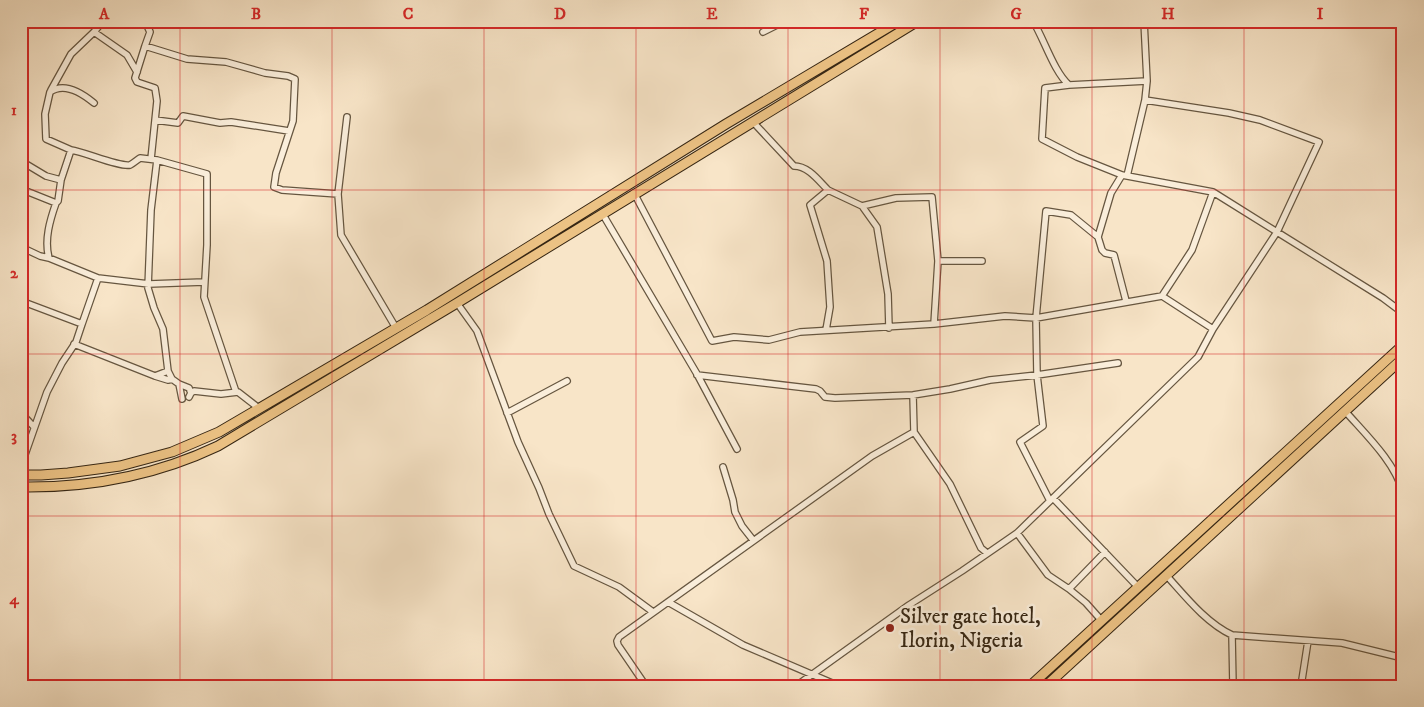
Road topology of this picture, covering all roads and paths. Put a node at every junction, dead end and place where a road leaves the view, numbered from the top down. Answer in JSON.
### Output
{"nodes":[{"id":1,"x":103,"y":21,"type":"edge"},
{"id":2,"x":145,"y":21,"type":"edge"},
{"id":3,"x":784,"y":21,"type":"edge"},
{"id":4,"x":918,"y":21,"type":"edge"},
{"id":5,"x":1032,"y":21,"type":"edge"},
{"id":6,"x":1144,"y":21,"type":"edge"},
{"id":7,"x":894,"y":22,"type":"edge"},
{"id":8,"x":94,"y":32,"type":"junction"},
{"id":9,"x":763,"y":32,"type":"dead end"},
{"id":10,"x":145,"y":46,"type":"junction"},
{"id":11,"x":137,"y":72,"type":"junction"},
{"id":12,"x":1147,"y":81,"type":"junction"},
{"id":13,"x":1069,"y":85,"type":"junction"},
{"id":14,"x":50,"y":92,"type":"junction"},
{"id":15,"x":1145,"y":100,"type":"junction"},
{"id":16,"x":94,"y":103,"type":"dead end"},
{"id":17,"x":347,"y":117,"type":"dead end"},
{"id":18,"x":155,"y":120,"type":"junction"},
{"id":19,"x":753,"y":122,"type":"junction"},
{"id":20,"x":289,"y":131,"type":"junction"},
{"id":21,"x":71,"y":150,"type":"junction"},
{"id":22,"x":154,"y":159,"type":"junction"},
{"id":23,"x":21,"y":161,"type":"edge"},
{"id":24,"x":1125,"y":176,"type":"junction"},
{"id":25,"x":61,"y":180,"type":"junction"},
{"id":26,"x":21,"y":189,"type":"edge"},
{"id":27,"x":828,"y":190,"type":"junction"},
{"id":28,"x":1213,"y":192,"type":"junction"},
{"id":29,"x":634,"y":193,"type":"junction"},
{"id":30,"x":338,"y":194,"type":"junction"},
{"id":31,"x":56,"y":203,"type":"junction"},
{"id":32,"x":862,"y":206,"type":"junction"},
{"id":33,"x":602,"y":213,"type":"junction"},
{"id":34,"x":1277,"y":232,"type":"junction"},
{"id":35,"x":1098,"y":237,"type":"junction"},
{"id":36,"x":21,"y":247,"type":"edge"},
{"id":37,"x":49,"y":258,"type":"junction"},
{"id":38,"x":938,"y":261,"type":"junction"},
{"id":39,"x":982,"y":261,"type":"dead end"},
{"id":40,"x":98,"y":278,"type":"junction"},
{"id":41,"x":204,"y":282,"type":"junction"},
{"id":42,"x":149,"y":284,"type":"junction"},
{"id":43,"x":1162,"y":296,"type":"junction"},
{"id":44,"x":21,"y":301,"type":"edge"},
{"id":45,"x":1126,"y":301,"type":"junction"},
{"id":46,"x":457,"y":303,"type":"junction"},
{"id":47,"x":1403,"y":313,"type":"edge"},
{"id":48,"x":1036,"y":318,"type":"junction"},
{"id":49,"x":82,"y":324,"type":"junction"},
{"id":50,"x":934,"y":324,"type":"junction"},
{"id":51,"x":396,"y":328,"type":"junction"},
{"id":52,"x":890,"y":328,"type":"junction"},
{"id":53,"x":1213,"y":329,"type":"junction"},
{"id":54,"x":826,"y":330,"type":"junction"},
{"id":55,"x":74,"y":344,"type":"junction"},
{"id":56,"x":1403,"y":345,"type":"edge"},
{"id":57,"x":1403,"y":358,"type":"edge"},
{"id":58,"x":1118,"y":363,"type":"dead end"},
{"id":59,"x":1378,"y":374,"type":"junction"},
{"id":60,"x":169,"y":375,"type":"junction"},
{"id":61,"x":697,"y":375,"type":"junction"},
{"id":62,"x":1037,"y":375,"type":"junction"},
{"id":63,"x":156,"y":376,"type":"junction"},
{"id":64,"x":567,"y":381,"type":"dead end"},
{"id":65,"x":179,"y":384,"type":"junction"},
{"id":66,"x":236,"y":392,"type":"junction"},
{"id":67,"x":913,"y":394,"type":"junction"},
{"id":68,"x":182,"y":399,"type":"dead end"},
{"id":69,"x":260,"y":409,"type":"junction"},
{"id":70,"x":1345,"y":411,"type":"junction"},
{"id":71,"x":21,"y":413,"type":"edge"},
{"id":72,"x":507,"y":413,"type":"junction"},
{"id":73,"x":34,"y":427,"type":"junction"},
{"id":74,"x":914,"y":432,"type":"junction"},
{"id":75,"x":737,"y":449,"type":"dead end"},
{"id":76,"x":21,"y":466,"type":"edge"},
{"id":77,"x":723,"y":467,"type":"dead end"},
{"id":78,"x":21,"y":475,"type":"edge"},
{"id":79,"x":21,"y":486,"type":"edge"},
{"id":80,"x":1403,"y":492,"type":"edge"},
{"id":81,"x":1239,"y":494,"type":"junction"},
{"id":82,"x":1052,"y":500,"type":"junction"},
{"id":83,"x":1246,"y":502,"type":"junction"},
{"id":84,"x":1017,"y":533,"type":"junction"},
{"id":85,"x":753,"y":540,"type":"junction"},
{"id":86,"x":982,"y":548,"type":"junction"},
{"id":87,"x":1105,"y":552,"type":"junction"},
{"id":88,"x":987,"y":553,"type":"junction"},
{"id":89,"x":974,"y":562,"type":"junction"},
{"id":90,"x":1174,"y":562,"type":"junction"},
{"id":91,"x":1166,"y":575,"type":"junction"},
{"id":92,"x":1138,"y":587,"type":"junction"},
{"id":93,"x":1069,"y":589,"type":"junction"},
{"id":94,"x":668,"y":602,"type":"junction"},
{"id":95,"x":653,"y":612,"type":"junction"},
{"id":96,"x":1102,"y":621,"type":"junction"},
{"id":97,"x":1232,"y":635,"type":"junction"},
{"id":98,"x":1308,"y":640,"type":"junction"},
{"id":99,"x":1403,"y":658,"type":"edge"},
{"id":100,"x":811,"y":674,"type":"junction"},
{"id":101,"x":646,"y":686,"type":"edge"},
{"id":102,"x":796,"y":686,"type":"edge"},
{"id":103,"x":838,"y":686,"type":"edge"},
{"id":104,"x":1030,"y":686,"type":"edge"},
{"id":105,"x":1046,"y":686,"type":"edge"},
{"id":106,"x":1233,"y":686,"type":"edge"},
{"id":107,"x":1300,"y":686,"type":"edge"}],
"edges":[{"from":1,"to":8,"type":"street"},
{"from":2,"to":10,"type":"street"},
{"from":3,"to":9,"type":"street"},
{"from":4,"to":19,"type":"main road"},
{"from":5,"to":13,"type":"street"},
{"from":6,"to":12,"type":"street"},
{"from":7,"to":51,"type":"main road"},
{"from":8,"to":11,"type":"street"},
{"from":8,"to":14,"type":"street"},
{"from":10,"to":11,"type":"street"},
{"from":10,"to":20,"type":"street"},
{"from":11,"to":18,"type":"street"},
{"from":12,"to":13,"type":"street"},
{"from":12,"to":15,"type":"street"},
{"from":13,"to":24,"type":"street"},
{"from":14,"to":16,"type":"street"},
{"from":14,"to":21,"type":"street"},
{"from":15,"to":24,"type":"street"},
{"from":15,"to":34,"type":"street"},
{"from":17,"to":30,"type":"street"},
{"from":18,"to":20,"type":"street"},
{"from":18,"to":22,"type":"street"},
{"from":19,"to":27,"type":"street"},
{"from":19,"to":29,"type":"main road"},
{"from":20,"to":30,"type":"street"},
{"from":21,"to":22,"type":"street"},
{"from":21,"to":25,"type":"street"},
{"from":22,"to":41,"type":"street"},
{"from":22,"to":42,"type":"street"},
{"from":23,"to":25,"type":"street"},
{"from":24,"to":28,"type":"street"},
{"from":24,"to":35,"type":"street"},
{"from":25,"to":31,"type":"street"},
{"from":26,"to":31,"type":"street"},
{"from":27,"to":32,"type":"street"},
{"from":27,"to":54,"type":"street"},
{"from":28,"to":34,"type":"street"},
{"from":28,"to":43,"type":"street"},
{"from":29,"to":33,"type":"main road"},
{"from":29,"to":54,"type":"street"},
{"from":30,"to":51,"type":"street"},
{"from":31,"to":37,"type":"street"},
{"from":32,"to":38,"type":"street"},
{"from":32,"to":52,"type":"street"},
{"from":33,"to":46,"type":"main road"},
{"from":33,"to":61,"type":"street"},
{"from":34,"to":47,"type":"street"},
{"from":34,"to":53,"type":"street"},
{"from":35,"to":45,"type":"street"},
{"from":35,"to":48,"type":"street"},
{"from":36,"to":37,"type":"street"},
{"from":37,"to":40,"type":"street"},
{"from":38,"to":39,"type":"street"},
{"from":38,"to":50,"type":"street"},
{"from":40,"to":42,"type":"street"},
{"from":40,"to":49,"type":"street"},
{"from":41,"to":42,"type":"street"},
{"from":41,"to":66,"type":"street"},
{"from":42,"to":60,"type":"street"},
{"from":43,"to":45,"type":"street"},
{"from":43,"to":53,"type":"street"},
{"from":44,"to":49,"type":"street"},
{"from":45,"to":48,"type":"street"},
{"from":46,"to":72,"type":"street"},
{"from":46,"to":79,"type":"main road"},
{"from":48,"to":50,"type":"street"},
{"from":48,"to":62,"type":"street"},
{"from":49,"to":55,"type":"street"},
{"from":50,"to":52,"type":"street"},
{"from":51,"to":69,"type":"main road"},
{"from":52,"to":54,"type":"street"},
{"from":53,"to":82,"type":"street"},
{"from":55,"to":63,"type":"street"},
{"from":55,"to":73,"type":"street"},
{"from":56,"to":59,"type":"main road"},
{"from":57,"to":59,"type":"main road"},
{"from":58,"to":62,"type":"street"},
{"from":59,"to":70,"type":"main road"},
{"from":59,"to":81,"type":"main road"},
{"from":60,"to":63,"type":"street"},
{"from":60,"to":63,"type":"street"},
{"from":60,"to":65,"type":"street"},
{"from":61,"to":67,"type":"street"},
{"from":61,"to":75,"type":"street"},
{"from":62,"to":67,"type":"street"},
{"from":62,"to":82,"type":"street"},
{"from":64,"to":72,"type":"street"},
{"from":65,"to":66,"type":"street"},
{"from":65,"to":68,"type":"street"},
{"from":66,"to":69,"type":"street"},
{"from":67,"to":74,"type":"street"},
{"from":69,"to":78,"type":"main road"},
{"from":70,"to":80,"type":"street"},
{"from":70,"to":83,"type":"main road"},
{"from":71,"to":73,"type":"street"},
{"from":72,"to":95,"type":"street"},
{"from":73,"to":76,"type":"street"},
{"from":74,"to":85,"type":"street"},
{"from":74,"to":86,"type":"street"},
{"from":77,"to":85,"type":"street"},
{"from":81,"to":83,"type":"main road"},
{"from":81,"to":90,"type":"main road"},
{"from":82,"to":84,"type":"street"},
{"from":82,"to":87,"type":"street"},
{"from":83,"to":90,"type":"main road"},
{"from":84,"to":88,"type":"street"},
{"from":84,"to":93,"type":"street"},
{"from":85,"to":94,"type":"street"},
{"from":86,"to":88,"type":"street"},
{"from":86,"to":89,"type":"street"},
{"from":87,"to":92,"type":"street"},
{"from":87,"to":93,"type":"street"},
{"from":88,"to":89,"type":"street"},
{"from":89,"to":100,"type":"street"},
{"from":90,"to":91,"type":"main road"},
{"from":90,"to":92,"type":"main road"},
{"from":91,"to":97,"type":"street"},
{"from":91,"to":105,"type":"main road"},
{"from":92,"to":96,"type":"main road"},
{"from":93,"to":96,"type":"street"},
{"from":94,"to":95,"type":"street"},
{"from":94,"to":100,"type":"street"},
{"from":95,"to":101,"type":"street"},
{"from":96,"to":104,"type":"main road"},
{"from":97,"to":98,"type":"street"},
{"from":97,"to":106,"type":"street"},
{"from":98,"to":99,"type":"street"},
{"from":98,"to":107,"type":"street"},
{"from":100,"to":102,"type":"street"},
{"from":100,"to":103,"type":"street"}]}
